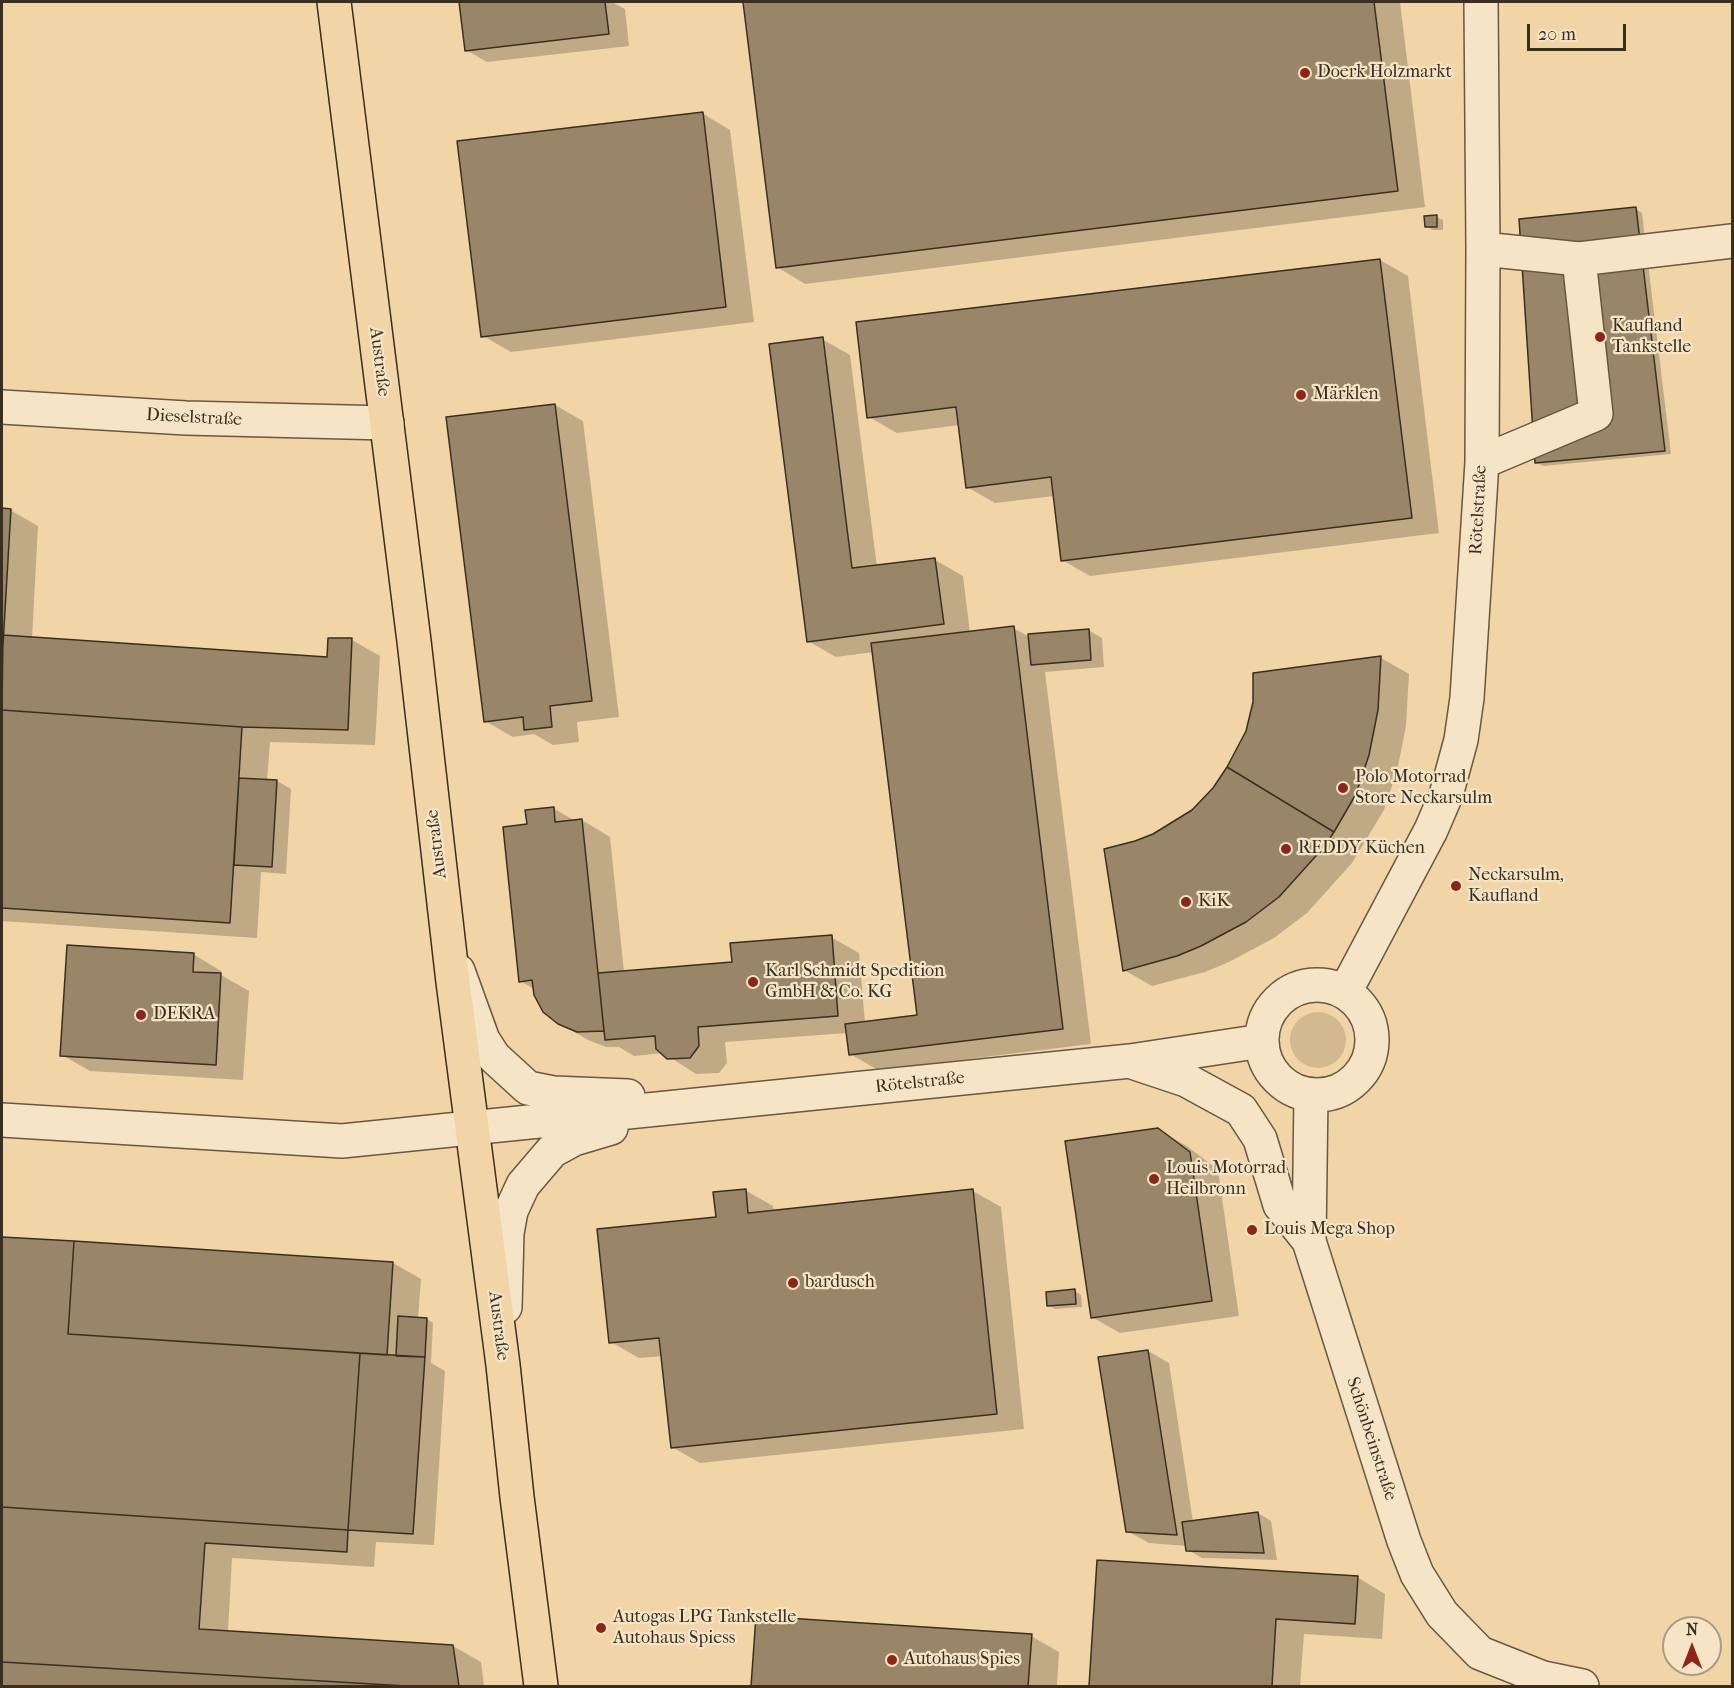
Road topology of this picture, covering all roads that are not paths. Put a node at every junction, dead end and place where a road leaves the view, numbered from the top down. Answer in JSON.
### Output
{"nodes":[{"id":1,"x":334,"y":2,"type":"edge"},
{"id":2,"x":1481,"y":2,"type":"edge"},
{"id":3,"x":1732,"y":241,"type":"edge"},
{"id":4,"x":1483,"y":249,"type":"junction"},
{"id":5,"x":1579,"y":259,"type":"junction"},
{"id":6,"x":2,"y":407,"type":"edge"},
{"id":7,"x":387,"y":423,"type":"junction"},
{"id":8,"x":1482,"y":462,"type":"junction"},
{"id":9,"x":449,"y":947,"type":"junction"},
{"id":10,"x":1345,"y":992,"type":"junction"},
{"id":11,"x":1262,"y":1041,"type":"junction"},
{"id":12,"x":1130,"y":1061,"type":"junction"},
{"id":13,"x":1311,"y":1095,"type":"junction"},
{"id":14,"x":701,"y":1105,"type":"junction"},
{"id":15,"x":2,"y":1120,"type":"edge"},
{"id":16,"x":474,"y":1129,"type":"junction"},
{"id":17,"x":1309,"y":1241,"type":"junction"},
{"id":18,"x":503,"y":1365,"type":"junction"},
{"id":19,"x":541,"y":1686,"type":"edge"},
{"id":20,"x":1582,"y":1686,"type":"edge"}],
"edges":[{"from":1,"to":7,"type":"main road","name":"Austraße"},
{"from":2,"to":4,"type":"street","name":"Rötelstraße"},
{"from":3,"to":5,"type":"street"},
{"from":4,"to":5,"type":"street"},
{"from":4,"to":8,"type":"street","name":"Rötelstraße"},
{"from":5,"to":8,"type":"street"},
{"from":6,"to":7,"type":"street","name":"Dieselstraße"},
{"from":7,"to":9,"type":"main road","name":"Austraße"},
{"from":8,"to":10,"type":"street","name":"Rötelstraße"},
{"from":9,"to":14,"type":"street","name":"Rötelstraße"},
{"from":9,"to":16,"type":"main road","name":"Austraße"},
{"from":10,"to":11,"type":"street"},
{"from":10,"to":13,"type":"street"},
{"from":11,"to":12,"type":"street","name":"Rötelstraße"},
{"from":11,"to":13,"type":"street"},
{"from":12,"to":14,"type":"street","name":"Rötelstraße"},
{"from":12,"to":17,"type":"street","name":"Rötelstraße"},
{"from":13,"to":17,"type":"street","name":"Schönbeinstraße"},
{"from":14,"to":16,"type":"street","name":"Rötelstraße"},
{"from":14,"to":18,"type":"street","name":"Rötelstraße"},
{"from":15,"to":16,"type":"street","name":"Rötelstraße"},
{"from":16,"to":18,"type":"main road","name":"Austraße"},
{"from":17,"to":20,"type":"street","name":"Schönbeinstraße"},
{"from":18,"to":19,"type":"main road","name":"Austraße"}]}
